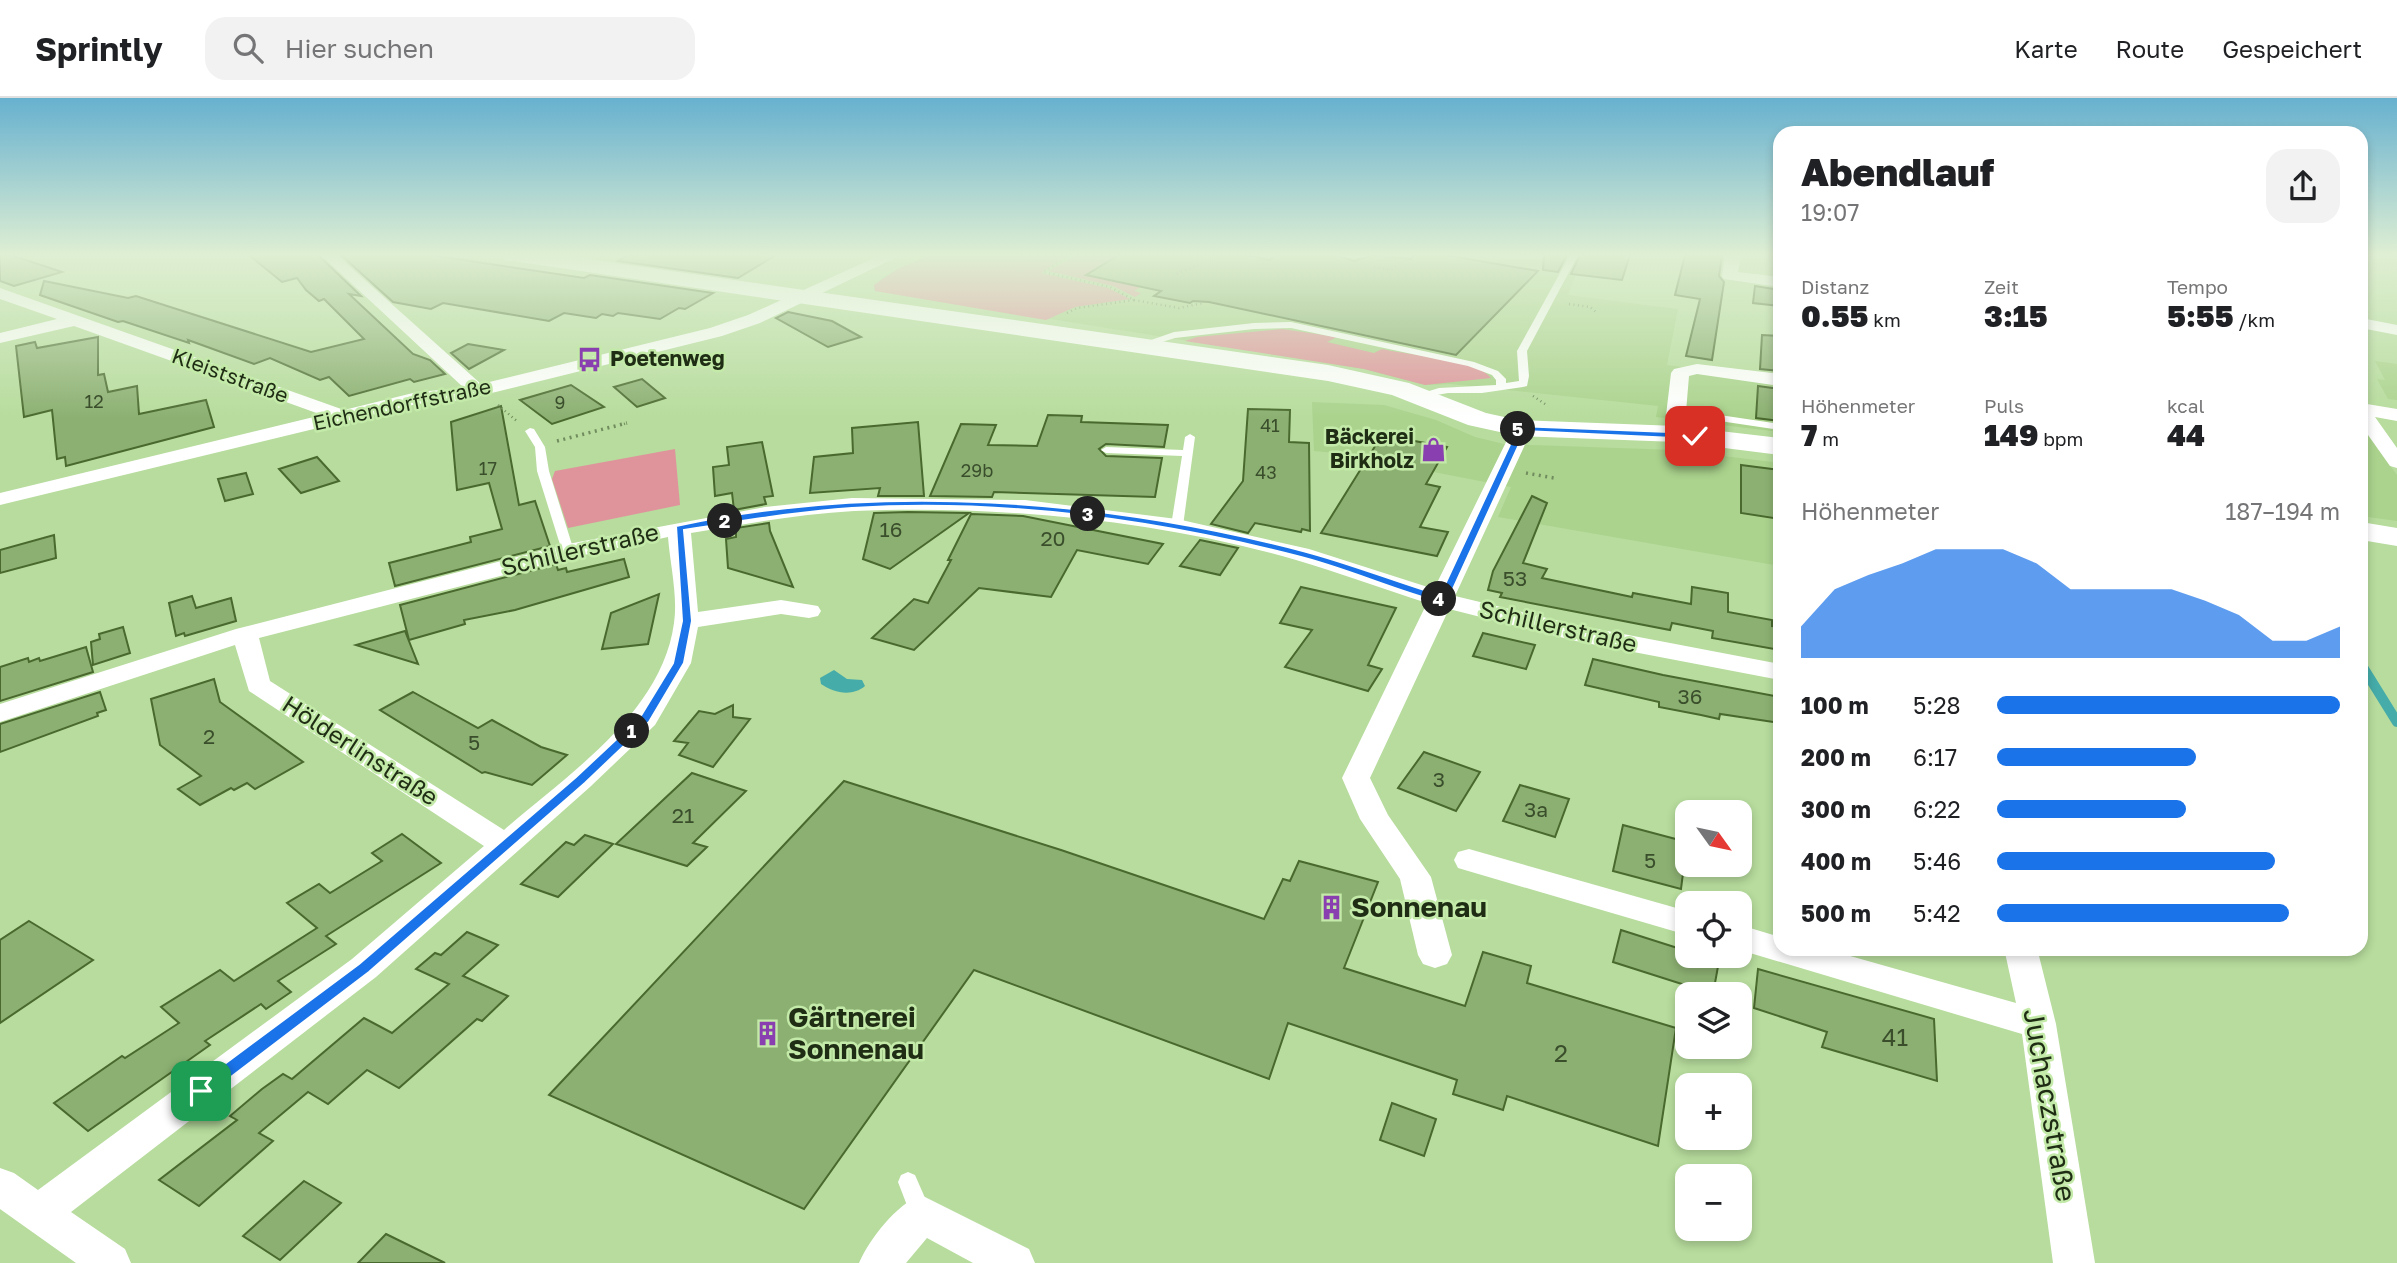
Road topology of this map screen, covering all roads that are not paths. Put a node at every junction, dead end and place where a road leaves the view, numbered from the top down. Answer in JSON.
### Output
{"nodes":[{"id":1,"x":45,"y":309,"type":"edge"},
{"id":2,"x":388,"y":309,"type":"edge"},
{"id":3,"x":770,"y":309,"type":"edge"},
{"id":4,"x":886,"y":309,"type":"edge"},
{"id":5,"x":1543,"y":309,"type":"edge"},
{"id":6,"x":75,"y":320,"type":"junction"},
{"id":7,"x":2368,"y":324,"type":"edge"},
{"id":8,"x":2397,"y":330,"type":"edge"},
{"id":9,"x":0,"y":338,"type":"edge"},
{"id":10,"x":1139,"y":346,"type":"junction"},
{"id":11,"x":1773,"y":379,"type":"edge"},
{"id":12,"x":1501,"y":382,"type":"junction"},
{"id":13,"x":477,"y":390,"type":"junction"},
{"id":14,"x":1423,"y":396,"type":"junction"},
{"id":15,"x":2368,"y":412,"type":"edge"},
{"id":16,"x":2397,"y":415,"type":"edge"},
{"id":17,"x":342,"y":416,"type":"junction"},
{"id":18,"x":2368,"y":421,"type":"edge"},
{"id":19,"x":1773,"y":426,"type":"edge"},
{"id":20,"x":1676,"y":427,"type":"junction"},
{"id":21,"x":1518,"y":428,"type":"junction"},
{"id":22,"x":530,"y":431,"type":"road end"},
{"id":23,"x":1190,"y":438,"type":"dead end"},
{"id":24,"x":1773,"y":446,"type":"edge"},
{"id":25,"x":1106,"y":450,"type":"dead end"},
{"id":26,"x":1188,"y":453,"type":"junction"},
{"id":27,"x":2397,"y":462,"type":"edge"},
{"id":28,"x":0,"y":499,"type":"edge"},
{"id":29,"x":1177,"y":526,"type":"junction"},
{"id":30,"x":679,"y":528,"type":"junction"},
{"id":31,"x":2368,"y":532,"type":"edge"},
{"id":32,"x":2397,"y":537,"type":"edge"},
{"id":33,"x":568,"y":551,"type":"junction"},
{"id":34,"x":1443,"y":600,"type":"junction"},
{"id":35,"x":809,"y":611,"type":"dead end"},
{"id":36,"x":687,"y":621,"type":"junction"},
{"id":37,"x":245,"y":634,"type":"junction"},
{"id":38,"x":1773,"y":671,"type":"edge"},
{"id":39,"x":0,"y":713,"type":"edge"},
{"id":40,"x":505,"y":845,"type":"junction"},
{"id":41,"x":1469,"y":860,"type":"dead end"},
{"id":42,"x":1675,"y":920,"type":"edge"},
{"id":43,"x":1752,"y":941,"type":"edge"},
{"id":44,"x":1773,"y":948,"type":"edge"},
{"id":45,"x":1435,"y":955,"type":"dead end"},
{"id":46,"x":1802,"y":956,"type":"edge"},
{"id":47,"x":2022,"y":956,"type":"edge"},
{"id":48,"x":2038,"y":1024,"type":"junction"},
{"id":49,"x":12,"y":1197,"type":"edge"},
{"id":50,"x":110,"y":1263,"type":"edge"},
{"id":51,"x":880,"y":1263,"type":"edge"},
{"id":52,"x":1014,"y":1263,"type":"edge"},
{"id":53,"x":2074,"y":1263,"type":"edge"}],
"edges":[{"from":1,"to":6,"type":"street","name":"Kleiststraße"},
{"from":2,"to":13,"type":"street"},
{"from":3,"to":13,"type":"street","name":"Eichendorffstraße"},
{"from":4,"to":10,"type":"street"},
{"from":5,"to":12,"type":"lane"},
{"from":6,"to":9,"type":"street"},
{"from":6,"to":17,"type":"street","name":"Kleiststraße"},
{"from":7,"to":8,"type":"street"},
{"from":10,"to":12,"type":"lane"},
{"from":10,"to":14,"type":"street"},
{"from":11,"to":20,"type":"street"},
{"from":12,"to":14,"type":"lane"},
{"from":13,"to":17,"type":"street","name":"Eichendorffstraße"},
{"from":14,"to":21,"type":"street"},
{"from":15,"to":16,"type":"street"},
{"from":17,"to":28,"type":"street","name":"Eichendorffstraße"},
{"from":18,"to":27,"type":"street"},
{"from":19,"to":20,"type":"lane"},
{"from":20,"to":21,"type":"street"},
{"from":20,"to":24,"type":"street"},
{"from":21,"to":34,"type":"street"},
{"from":22,"to":33,"type":"lane"},
{"from":23,"to":26,"type":"lane"},
{"from":25,"to":26,"type":"lane"},
{"from":26,"to":29,"type":"lane"},
{"from":29,"to":30,"type":"street","name":"Schillerstraße"},
{"from":29,"to":34,"type":"street","name":"Schillerstraße"},
{"from":30,"to":33,"type":"street","name":"Schillerstraße"},
{"from":30,"to":36,"type":"street"},
{"from":31,"to":32,"type":"street"},
{"from":33,"to":37,"type":"street","name":"Schillerstraße"},
{"from":34,"to":38,"type":"street","name":"Schillerstraße"},
{"from":34,"to":45,"type":"street"},
{"from":35,"to":36,"type":"street"},
{"from":36,"to":40,"type":"street"},
{"from":37,"to":39,"type":"street","name":"Schillerstraße"},
{"from":37,"to":40,"type":"street","name":"Hölderlinstraße"},
{"from":40,"to":49,"type":"street"},
{"from":41,"to":42,"type":"street"},
{"from":43,"to":44,"type":"street"},
{"from":46,"to":48,"type":"street"},
{"from":47,"to":48,"type":"street","name":"Juchaczstraße"},
{"from":48,"to":53,"type":"street","name":"Juchaczstraße"},
{"from":49,"to":50,"type":"street"},
{"from":51,"to":52,"type":"street"}]}
